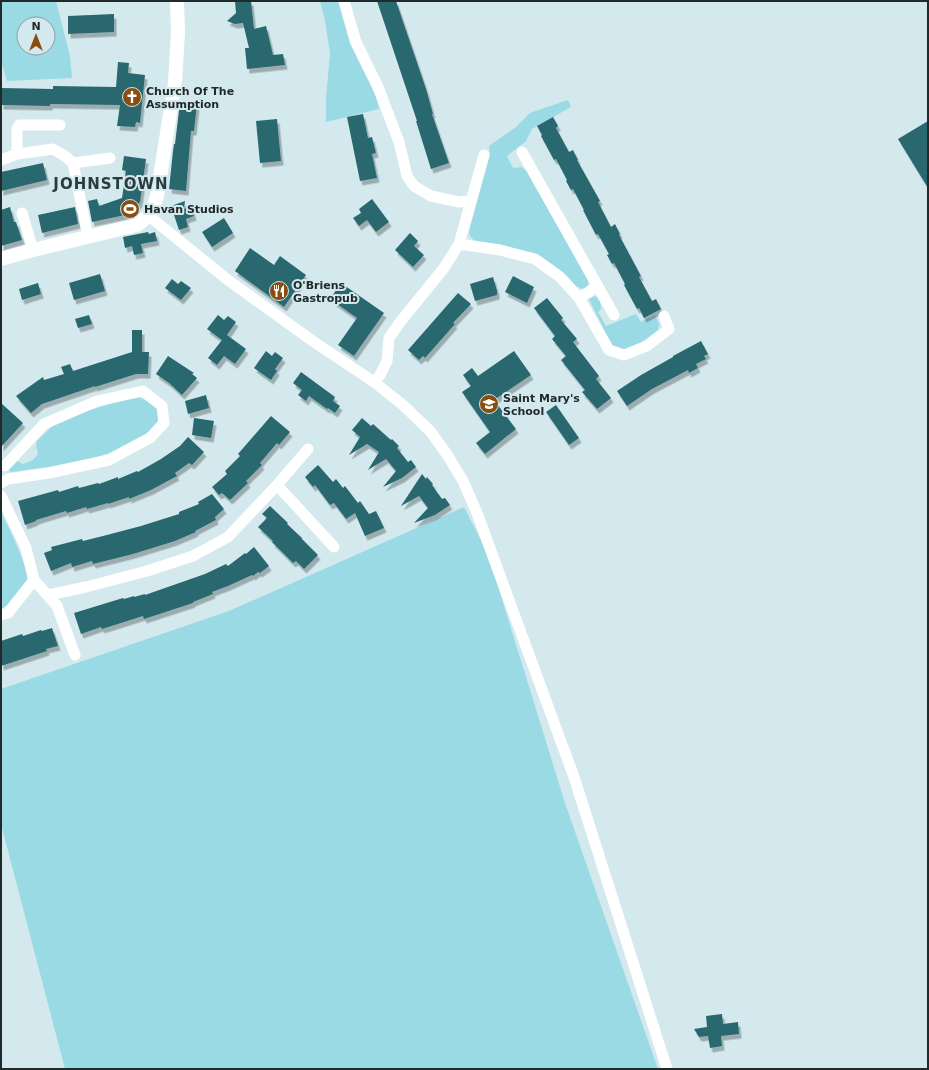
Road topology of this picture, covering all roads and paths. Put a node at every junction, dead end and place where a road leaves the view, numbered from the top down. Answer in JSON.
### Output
{"nodes":[{"id":1,"x":177,"y":1,"type":"edge"},
{"id":2,"x":344,"y":1,"type":"edge"},
{"id":3,"x":60,"y":125,"type":"dead end"},
{"id":4,"x":522,"y":152,"type":"dead end"},
{"id":5,"x":17,"y":154,"type":"junction"},
{"id":6,"x":484,"y":155,"type":"dead end"},
{"id":7,"x":110,"y":158,"type":"dead end"},
{"id":8,"x":1,"y":160,"type":"edge"},
{"id":9,"x":73,"y":163,"type":"junction"},
{"id":10,"x":471,"y":201,"type":"junction"},
{"id":11,"x":22,"y":212,"type":"dead end"},
{"id":12,"x":149,"y":216,"type":"junction"},
{"id":13,"x":88,"y":236,"type":"junction"},
{"id":14,"x":459,"y":244,"type":"junction"},
{"id":15,"x":33,"y":250,"type":"junction"},
{"id":16,"x":1,"y":259,"type":"edge"},
{"id":17,"x":598,"y":286,"type":"junction"},
{"id":18,"x":579,"y":298,"type":"junction"},
{"id":19,"x":614,"y":315,"type":"dead end"},
{"id":20,"x":664,"y":316,"type":"dead end"},
{"id":21,"x":374,"y":382,"type":"junction"},
{"id":22,"x":308,"y":449,"type":"dead end"},
{"id":23,"x":5,"y":466,"type":"dead end"},
{"id":24,"x":1,"y":483,"type":"edge"},
{"id":25,"x":277,"y":485,"type":"junction"},
{"id":26,"x":1,"y":496,"type":"edge"},
{"id":27,"x":334,"y":548,"type":"dead end"},
{"id":28,"x":34,"y":580,"type":"junction"},
{"id":29,"x":48,"y":595,"type":"junction"},
{"id":30,"x":1,"y":615,"type":"edge"},
{"id":31,"x":75,"y":656,"type":"dead end"},
{"id":32,"x":667,"y":1069,"type":"edge"}],
"edges":[{"from":1,"to":12,"type":"street"},
{"from":2,"to":10,"type":"street"},
{"from":3,"to":5,"type":"street"},
{"from":4,"to":17,"type":"street"},
{"from":5,"to":8,"type":"street"},
{"from":5,"to":9,"type":"street"},
{"from":6,"to":10,"type":"street"},
{"from":7,"to":9,"type":"street"},
{"from":9,"to":13,"type":"street"},
{"from":10,"to":14,"type":"street"},
{"from":11,"to":15,"type":"street"},
{"from":12,"to":13,"type":"street"},
{"from":12,"to":21,"type":"street"},
{"from":13,"to":15,"type":"street"},
{"from":14,"to":18,"type":"street"},
{"from":14,"to":21,"type":"street"},
{"from":15,"to":16,"type":"street"},
{"from":17,"to":18,"type":"street"},
{"from":17,"to":19,"type":"street"},
{"from":18,"to":20,"type":"street"},
{"from":21,"to":32,"type":"street"},
{"from":22,"to":25,"type":"street"},
{"from":23,"to":24,"type":"street"},
{"from":25,"to":27,"type":"street"},
{"from":25,"to":29,"type":"street"},
{"from":26,"to":28,"type":"street"},
{"from":28,"to":29,"type":"street"},
{"from":28,"to":30,"type":"street"},
{"from":29,"to":31,"type":"street"}]}
